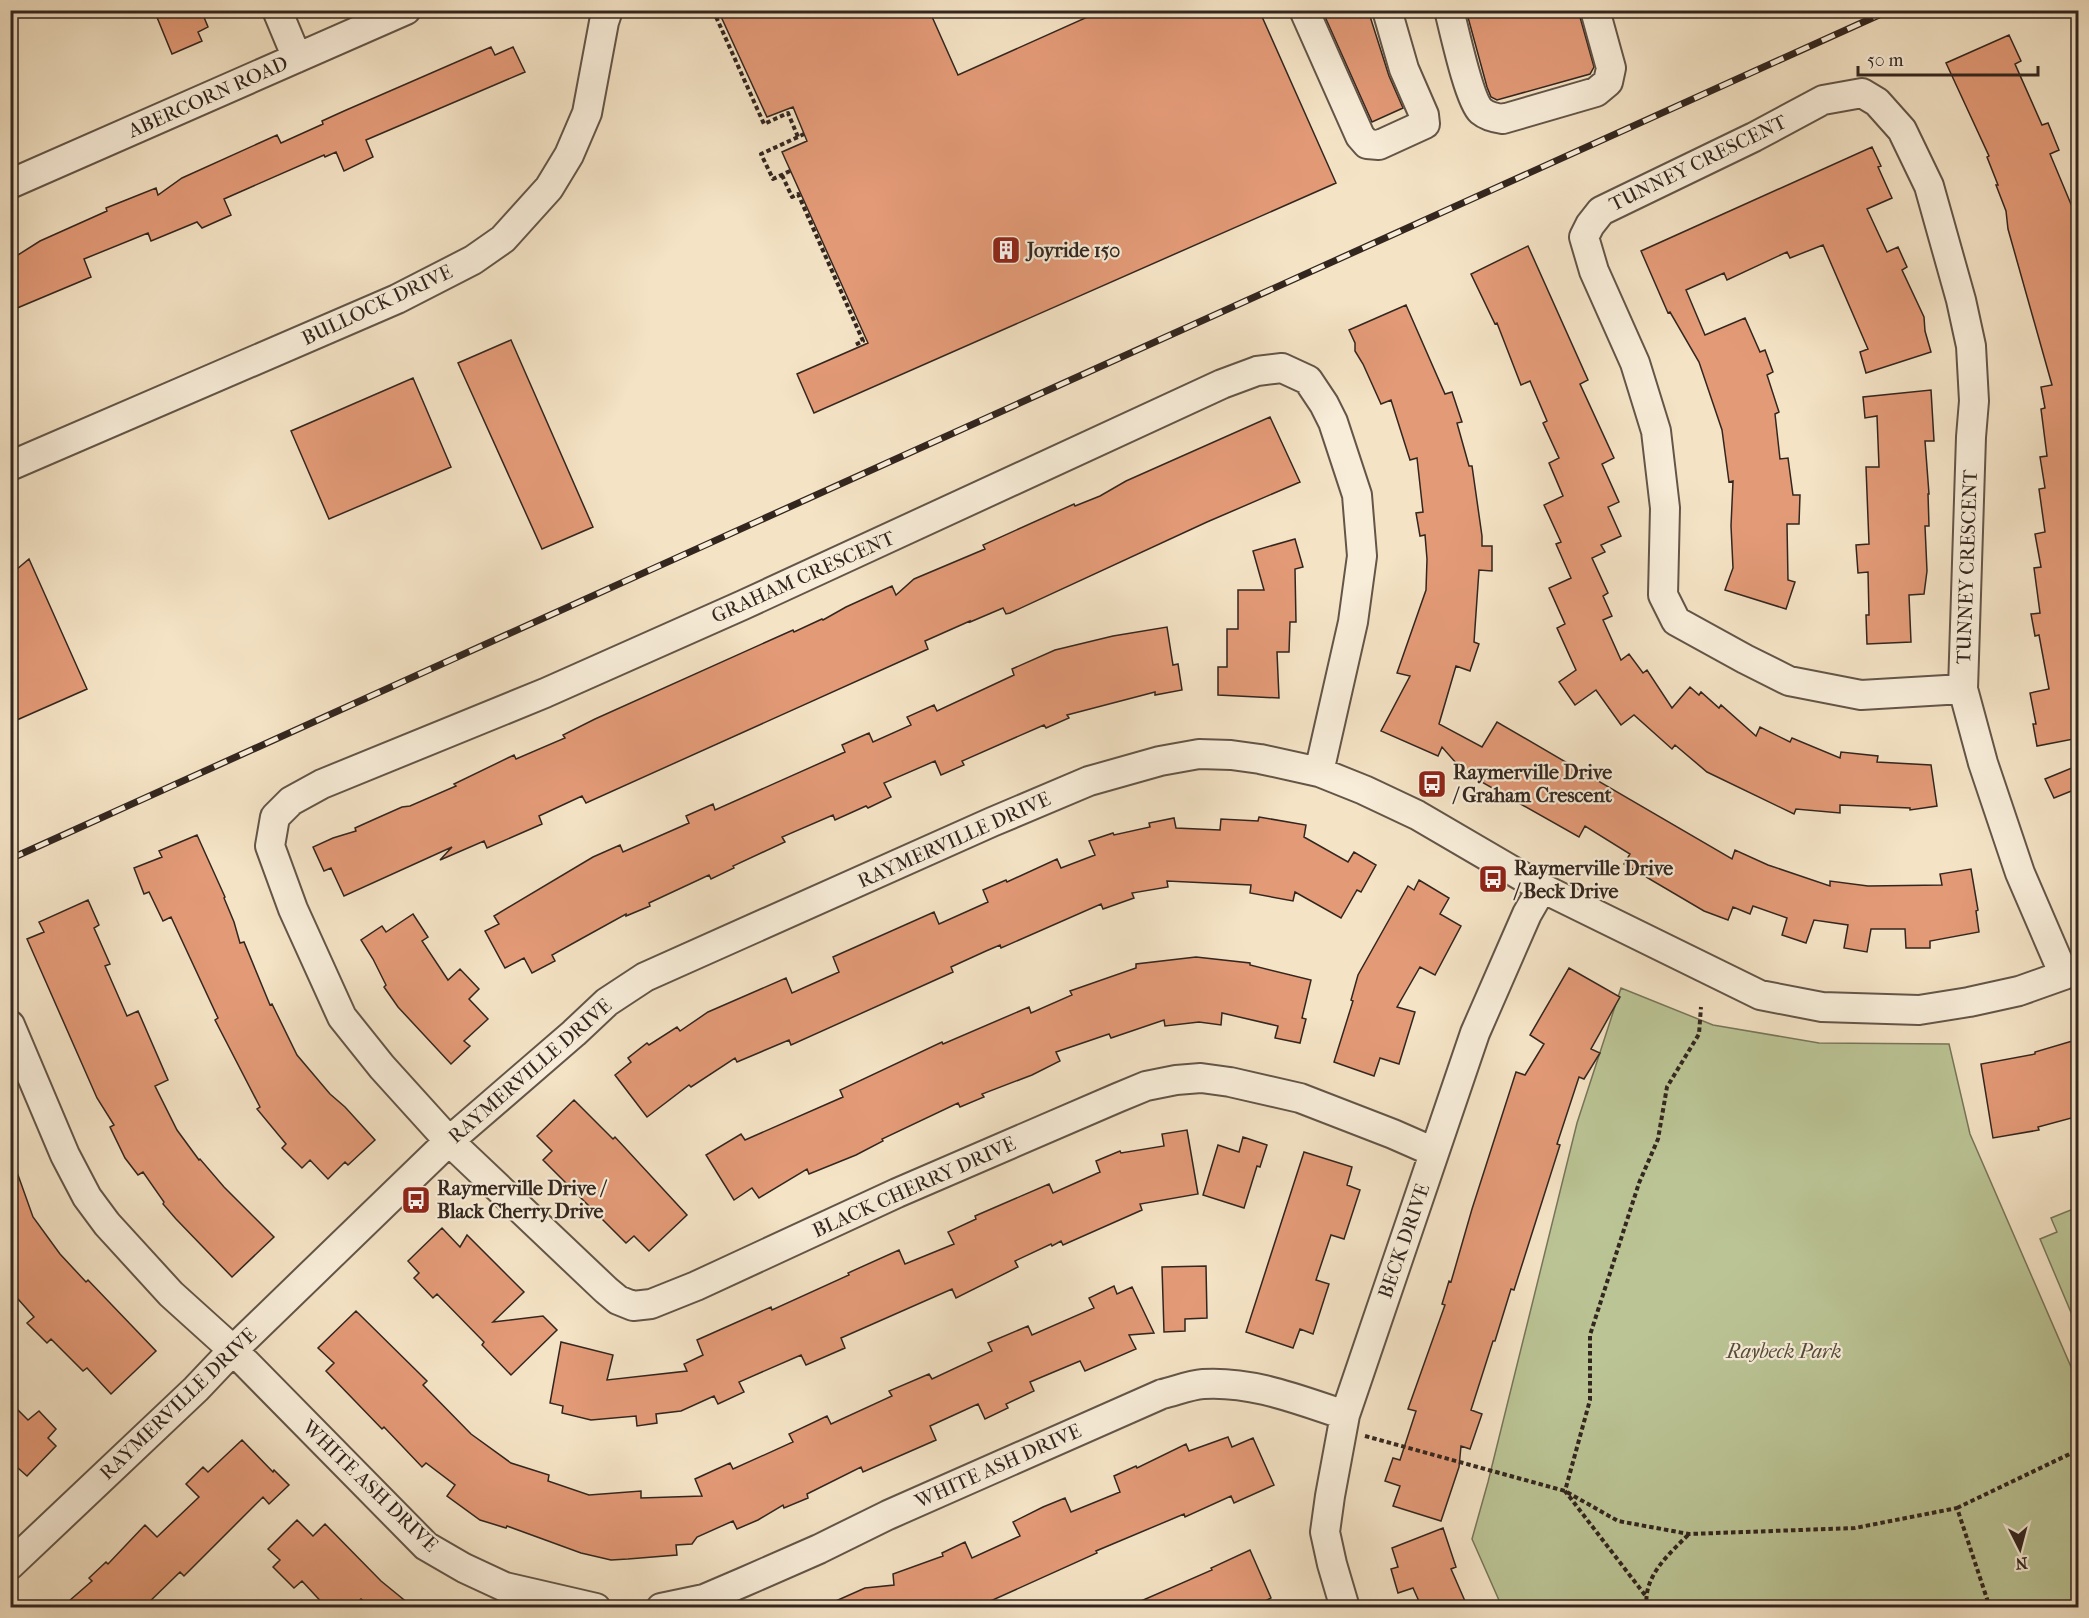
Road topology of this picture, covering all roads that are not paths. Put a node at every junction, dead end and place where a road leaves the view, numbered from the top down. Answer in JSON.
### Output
{"nodes":[{"id":1,"x":277,"y":10,"type":"edge"},
{"id":2,"x":406,"y":10,"type":"edge"},
{"id":3,"x":608,"y":10,"type":"edge"},
{"id":4,"x":1304,"y":10,"type":"edge"},
{"id":5,"x":1387,"y":10,"type":"edge"},
{"id":6,"x":1449,"y":10,"type":"edge"},
{"id":7,"x":1595,"y":10,"type":"edge"},
{"id":8,"x":297,"y":58,"type":"junction"},
{"id":9,"x":10,"y":184,"type":"edge"},
{"id":10,"x":10,"y":466,"type":"edge"},
{"id":11,"x":1963,"y":689,"type":"junction"},
{"id":12,"x":1319,"y":772,"type":"junction"},
{"id":13,"x":1542,"y":888,"type":"junction"},
{"id":14,"x":2071,"y":971,"type":"edge"},
{"id":15,"x":10,"y":1025,"type":"edge"},
{"id":16,"x":449,"y":1141,"type":"junction"},
{"id":17,"x":1434,"y":1152,"type":"junction"},
{"id":18,"x":233,"y":1350,"type":"junction"},
{"id":19,"x":1343,"y":1423,"type":"junction"},
{"id":20,"x":11,"y":1563,"type":"edge"},
{"id":21,"x":596,"y":1608,"type":"edge"},
{"id":22,"x":661,"y":1608,"type":"edge"},
{"id":23,"x":1345,"y":1608,"type":"edge"}],
"edges":[{"from":1,"to":8,"type":"street"},
{"from":2,"to":8,"type":"street","name":"ABERCORN ROAD"},
{"from":3,"to":10,"type":"street","name":"BULLOCK DRIVE"},
{"from":4,"to":5,"type":"street"},
{"from":6,"to":7,"type":"street"},
{"from":8,"to":9,"type":"street","name":"ABERCORN ROAD"},
{"from":11,"to":11,"type":"street","name":"TUNNEY CRESCENT"},
{"from":11,"to":14,"type":"street","name":"TUNNEY CRESCENT"},
{"from":12,"to":13,"type":"street","name":"RAYMERVILLE DRIVE"},
{"from":12,"to":16,"type":"street","name":"RAYMERVILLE DRIVE"},
{"from":12,"to":16,"type":"street","name":"GRAHAM CRESCENT"},
{"from":13,"to":14,"type":"street","name":"RAYMERVILLE DRIVE"},
{"from":13,"to":17,"type":"street","name":"BECK DRIVE"},
{"from":15,"to":18,"type":"street","name":"WHITE ASH DRIVE"},
{"from":16,"to":17,"type":"street","name":"BLACK CHERRY DRIVE"},
{"from":16,"to":18,"type":"street","name":"RAYMERVILLE DRIVE"},
{"from":17,"to":19,"type":"street","name":"BECK DRIVE"},
{"from":18,"to":20,"type":"street","name":"RAYMERVILLE DRIVE"},
{"from":18,"to":21,"type":"street","name":"WHITE ASH DRIVE"},
{"from":19,"to":22,"type":"street","name":"WHITE ASH DRIVE"},
{"from":19,"to":23,"type":"street","name":"BECK DRIVE"}]}
